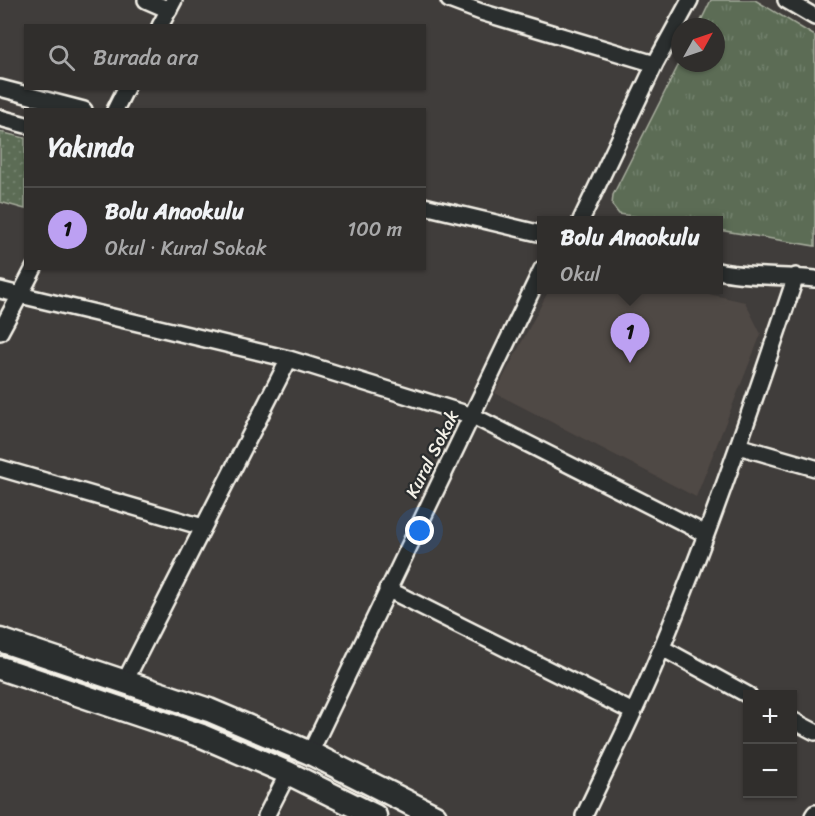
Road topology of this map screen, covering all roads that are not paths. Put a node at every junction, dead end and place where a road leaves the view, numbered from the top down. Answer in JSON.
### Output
{"nodes":[{"id":1,"x":146,"y":0,"type":"edge"},
{"id":2,"x":449,"y":0,"type":"edge"},
{"id":3,"x":690,"y":0,"type":"edge"},
{"id":4,"x":786,"y":0,"type":"edge"},
{"id":5,"x":171,"y":5,"type":"edge"},
{"id":6,"x":484,"y":6,"type":"edge"},
{"id":7,"x":815,"y":16,"type":"edge"},
{"id":8,"x":161,"y":24,"type":"edge"},
{"id":9,"x":655,"y":64,"type":"junction"},
{"id":10,"x":0,"y":88,"type":"edge"},
{"id":11,"x":125,"y":90,"type":"edge"},
{"id":12,"x":76,"y":108,"type":"edge"},
{"id":13,"x":116,"y":108,"type":"edge"},
{"id":14,"x":0,"y":118,"type":"edge"},
{"id":15,"x":24,"y":124,"type":"edge"},
{"id":16,"x":426,"y":206,"type":"edge"},
{"id":17,"x":583,"y":216,"type":"edge"},
{"id":18,"x":537,"y":233,"type":"edge"},
{"id":19,"x":33,"y":270,"type":"edge"},
{"id":20,"x":723,"y":272,"type":"edge"},
{"id":21,"x":796,"y":276,"type":"junction"},
{"id":22,"x":815,"y":279,"type":"edge"},
{"id":23,"x":537,"y":280,"type":"edge"},
{"id":24,"x":0,"y":290,"type":"edge"},
{"id":25,"x":20,"y":295,"type":"junction"},
{"id":26,"x":0,"y":332,"type":"edge"},
{"id":27,"x":289,"y":359,"type":"junction"},
{"id":28,"x":473,"y":416,"type":"junction"},
{"id":29,"x":738,"y":446,"type":"junction"},
{"id":30,"x":0,"y":468,"type":"edge"},
{"id":31,"x":815,"y":468,"type":"edge"},
{"id":32,"x":203,"y":527,"type":"junction"},
{"id":33,"x":706,"y":534,"type":"junction"},
{"id":34,"x":387,"y":589,"type":"junction"},
{"id":35,"x":0,"y":640,"type":"edge"},
{"id":36,"x":662,"y":648,"type":"junction"},
{"id":37,"x":0,"y":668,"type":"edge"},
{"id":38,"x":125,"y":681,"type":"junction"},
{"id":39,"x":743,"y":693,"type":"edge"},
{"id":40,"x":633,"y":712,"type":"junction"},
{"id":41,"x":797,"y":723,"type":"edge"},
{"id":42,"x":815,"y":732,"type":"edge"},
{"id":43,"x":310,"y":753,"type":"junction"},
{"id":44,"x":288,"y":773,"type":"junction"},
{"id":45,"x":267,"y":816,"type":"edge"},
{"id":46,"x":375,"y":816,"type":"edge"},
{"id":47,"x":435,"y":816,"type":"edge"},
{"id":48,"x":584,"y":816,"type":"edge"}],
"edges":[{"from":1,"to":5,"type":"street"},
{"from":2,"to":6,"type":"street"},
{"from":3,"to":9,"type":"street"},
{"from":4,"to":7,"type":"street"},
{"from":5,"to":8,"type":"street"},
{"from":6,"to":9,"type":"street"},
{"from":9,"to":17,"type":"street"},
{"from":10,"to":12,"type":"street"},
{"from":11,"to":13,"type":"street"},
{"from":14,"to":15,"type":"street"},
{"from":16,"to":18,"type":"street"},
{"from":19,"to":25,"type":"street"},
{"from":20,"to":21,"type":"street"},
{"from":21,"to":22,"type":"street"},
{"from":21,"to":29,"type":"street"},
{"from":23,"to":28,"type":"street","name":"Kural Sokak"},
{"from":24,"to":25,"type":"street"},
{"from":25,"to":26,"type":"street"},
{"from":25,"to":27,"type":"street"},
{"from":27,"to":28,"type":"street"},
{"from":27,"to":32,"type":"street"},
{"from":28,"to":33,"type":"street"},
{"from":28,"to":34,"type":"street","name":"Kural Sokak"},
{"from":29,"to":31,"type":"street"},
{"from":29,"to":33,"type":"street"},
{"from":30,"to":32,"type":"street"},
{"from":32,"to":38,"type":"street"},
{"from":33,"to":36,"type":"street"},
{"from":34,"to":40,"type":"street"},
{"from":34,"to":43,"type":"street","name":"Kural Sokak"},
{"from":35,"to":38,"type":"main road"},
{"from":36,"to":39,"type":"street"},
{"from":36,"to":40,"type":"street"},
{"from":37,"to":44,"type":"main road"},
{"from":38,"to":43,"type":"main road"},
{"from":40,"to":48,"type":"street"},
{"from":41,"to":42,"type":"street"},
{"from":43,"to":47,"type":"main road"},
{"from":44,"to":45,"type":"street"},
{"from":44,"to":46,"type":"main road"}]}
